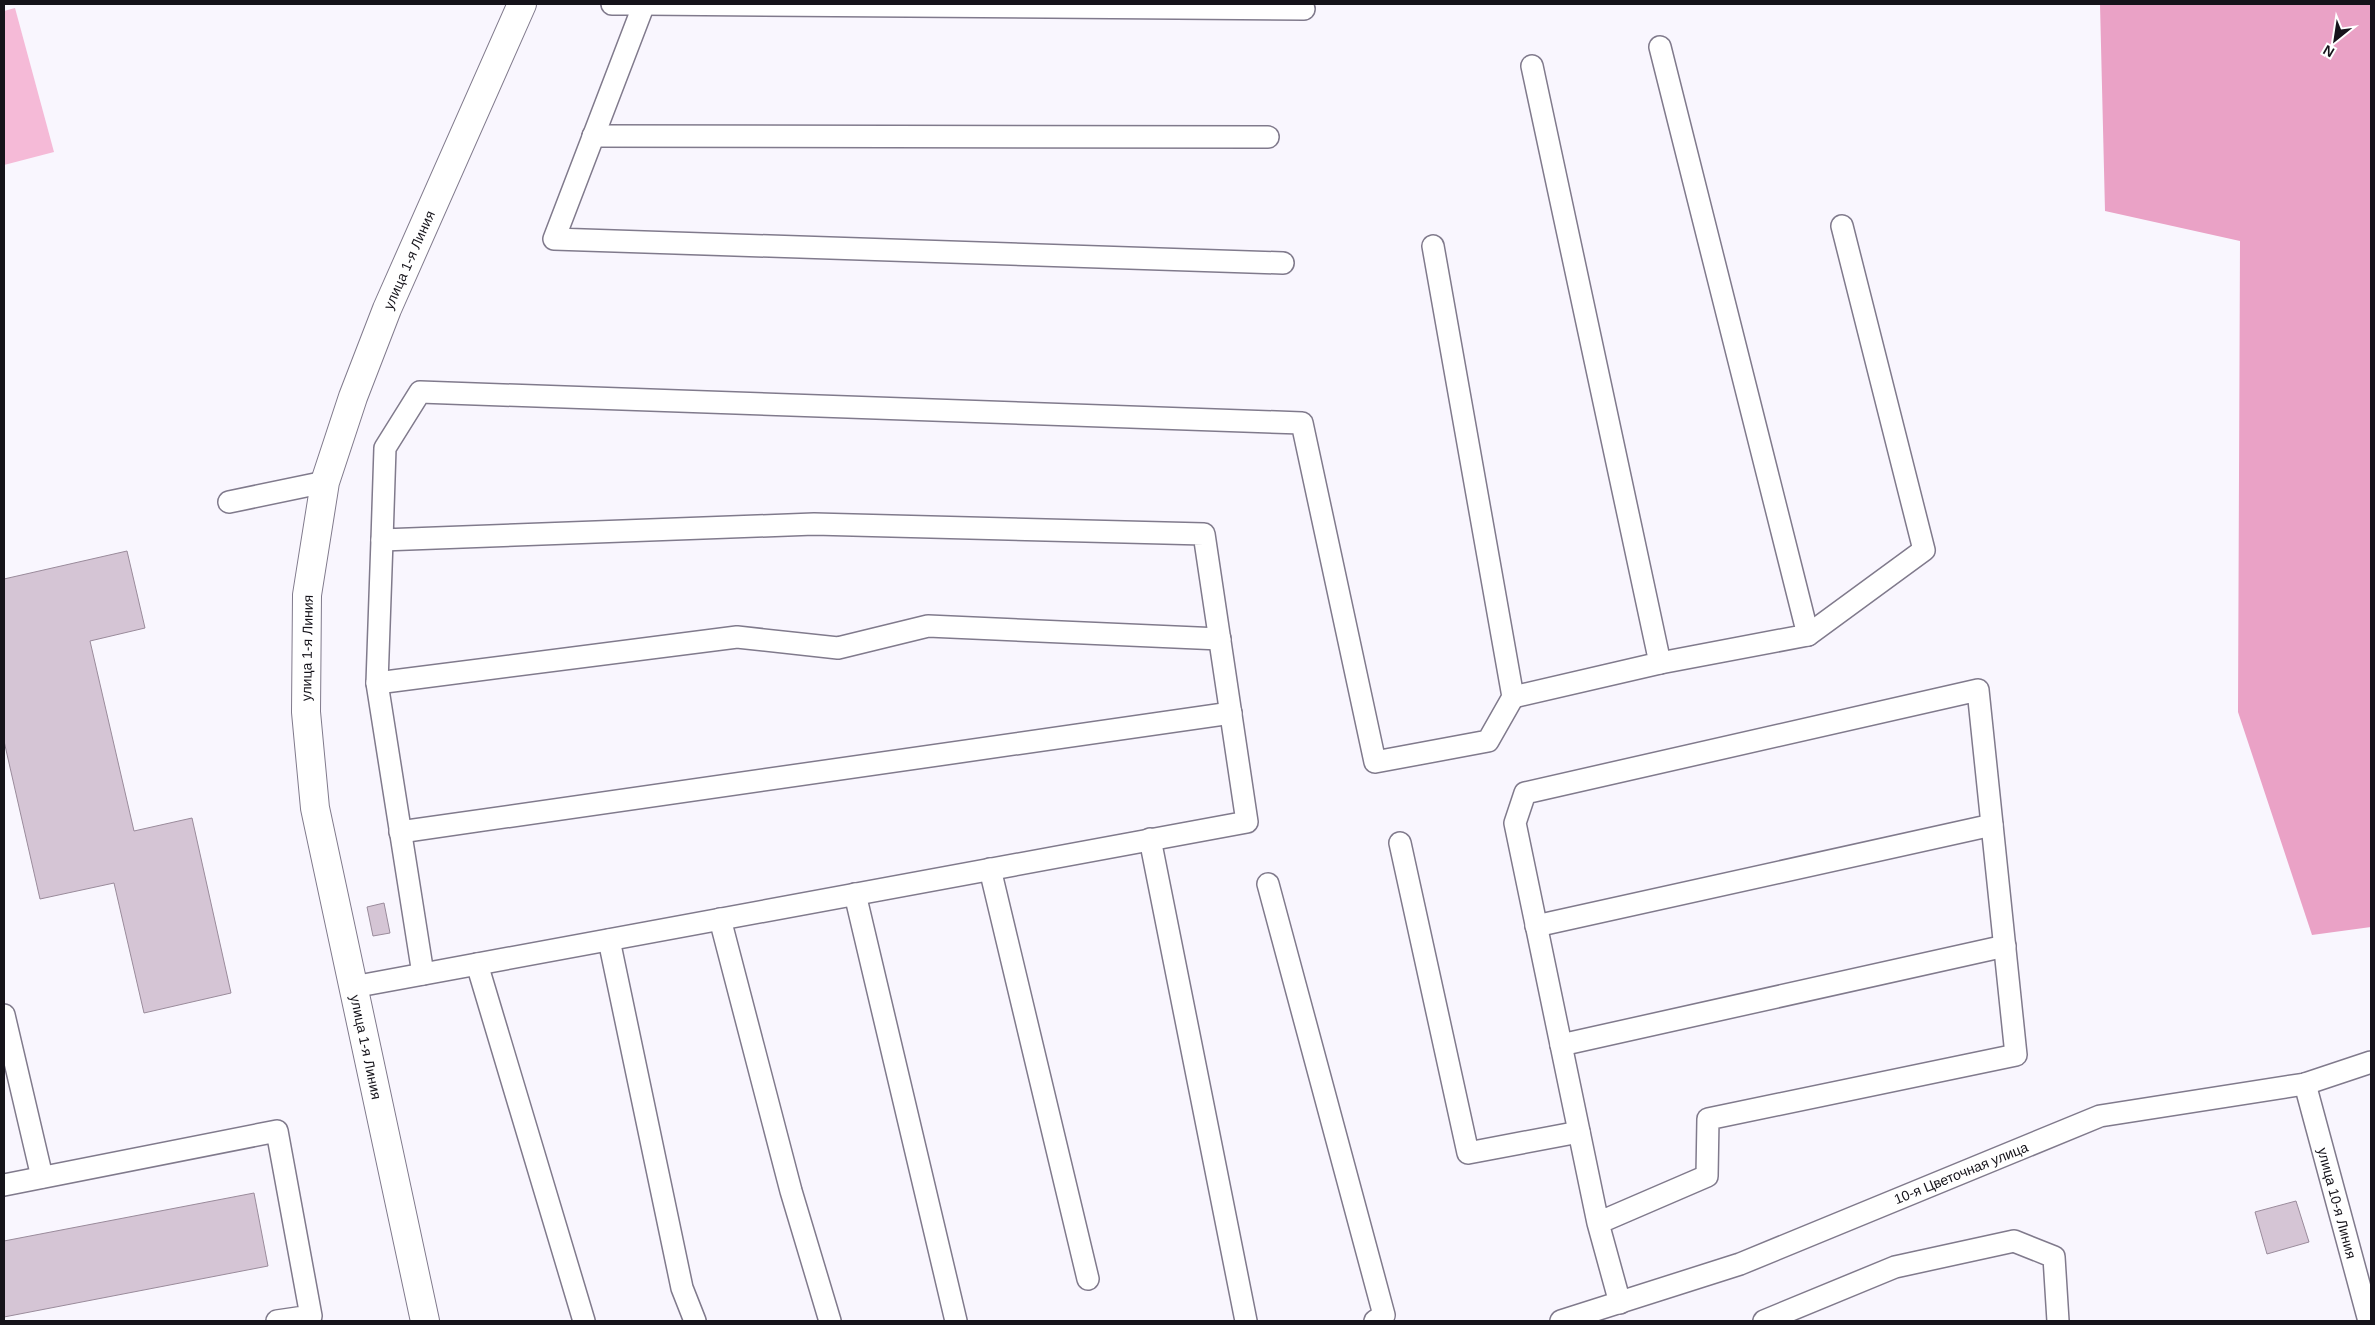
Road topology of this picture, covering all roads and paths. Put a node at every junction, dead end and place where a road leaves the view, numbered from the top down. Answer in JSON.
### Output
{"nodes":[{"id":1,"x":522,"y":4,"type":"edge"},
{"id":2,"x":612,"y":4,"type":"edge"},
{"id":3,"x":644,"y":4,"type":"edge"},
{"id":4,"x":1304,"y":9,"type":"dead end"},
{"id":5,"x":1660,"y":47,"type":"dead end"},
{"id":6,"x":1532,"y":66,"type":"dead end"},
{"id":7,"x":593,"y":136,"type":"junction"},
{"id":8,"x":1268,"y":136,"type":"dead end"},
{"id":9,"x":1842,"y":226,"type":"dead end"},
{"id":10,"x":1432,"y":246,"type":"dead end"},
{"id":11,"x":1284,"y":264,"type":"dead end"},
{"id":12,"x":325,"y":482,"type":"junction"},
{"id":13,"x":229,"y":502,"type":"dead end"},
{"id":14,"x":382,"y":540,"type":"junction"},
{"id":15,"x":1808,"y":635,"type":"junction"},
{"id":16,"x":1220,"y":639,"type":"junction"},
{"id":17,"x":1660,"y":663,"type":"junction"},
{"id":18,"x":377,"y":683,"type":"junction"},
{"id":19,"x":1513,"y":697,"type":"junction"},
{"id":20,"x":1231,"y":713,"type":"junction"},
{"id":21,"x":1992,"y":825,"type":"junction"},
{"id":22,"x":400,"y":832,"type":"junction"},
{"id":23,"x":1150,"y":839,"type":"junction"},
{"id":24,"x":1400,"y":843,"type":"dead end"},
{"id":25,"x":990,"y":869,"type":"junction"},
{"id":26,"x":1268,"y":884,"type":"dead end"},
{"id":27,"x":855,"y":894,"type":"junction"},
{"id":28,"x":720,"y":919,"type":"junction"},
{"id":29,"x":1536,"y":926,"type":"junction"},
{"id":30,"x":609,"y":940,"type":"junction"},
{"id":31,"x":2005,"y":946,"type":"junction"},
{"id":32,"x":477,"y":964,"type":"junction"},
{"id":33,"x":424,"y":974,"type":"junction"},
{"id":34,"x":353,"y":987,"type":"junction"},
{"id":35,"x":4,"y":1015,"type":"edge"},
{"id":36,"x":1561,"y":1044,"type":"junction"},
{"id":37,"x":2371,"y":1062,"type":"edge"},
{"id":38,"x":2305,"y":1084,"type":"junction"},
{"id":39,"x":1580,"y":1132,"type":"junction"},
{"id":40,"x":42,"y":1177,"type":"junction"},
{"id":41,"x":4,"y":1185,"type":"edge"},
{"id":42,"x":1598,"y":1223,"type":"junction"},
{"id":43,"x":1088,"y":1278,"type":"dead end"},
{"id":44,"x":1620,"y":1302,"type":"junction"},
{"id":45,"x":277,"y":1321,"type":"edge"},
{"id":46,"x":424,"y":1321,"type":"edge"},
{"id":47,"x":584,"y":1321,"type":"edge"},
{"id":48,"x":695,"y":1321,"type":"edge"},
{"id":49,"x":830,"y":1321,"type":"edge"},
{"id":50,"x":956,"y":1321,"type":"edge"},
{"id":51,"x":1246,"y":1321,"type":"edge"},
{"id":52,"x":1375,"y":1321,"type":"edge"},
{"id":53,"x":1561,"y":1321,"type":"edge"},
{"id":54,"x":1764,"y":1321,"type":"edge"},
{"id":55,"x":2058,"y":1321,"type":"edge"},
{"id":56,"x":2369,"y":1321,"type":"edge"}],
"edges":[{"from":1,"to":12,"type":"main road","name":"улица 1-я Линия"},
{"from":2,"to":3,"type":"lane"},
{"from":3,"to":4,"type":"lane"},
{"from":3,"to":7,"type":"lane"},
{"from":5,"to":15,"type":"lane"},
{"from":6,"to":17,"type":"lane"},
{"from":7,"to":8,"type":"lane"},
{"from":7,"to":11,"type":"lane"},
{"from":9,"to":15,"type":"lane"},
{"from":10,"to":19,"type":"lane"},
{"from":12,"to":13,"type":"lane"},
{"from":12,"to":34,"type":"main road","name":"улица 1-я Линия"},
{"from":14,"to":16,"type":"lane"},
{"from":14,"to":18,"type":"lane"},
{"from":14,"to":19,"type":"lane"},
{"from":15,"to":17,"type":"lane"},
{"from":16,"to":18,"type":"lane"},
{"from":16,"to":20,"type":"lane"},
{"from":17,"to":19,"type":"lane"},
{"from":18,"to":22,"type":"lane"},
{"from":20,"to":22,"type":"lane"},
{"from":20,"to":23,"type":"lane"},
{"from":21,"to":29,"type":"lane"},
{"from":21,"to":29,"type":"lane"},
{"from":21,"to":31,"type":"lane"},
{"from":22,"to":33,"type":"lane"},
{"from":23,"to":25,"type":"lane"},
{"from":23,"to":51,"type":"lane"},
{"from":24,"to":39,"type":"lane"},
{"from":25,"to":27,"type":"lane"},
{"from":25,"to":43,"type":"lane"},
{"from":26,"to":52,"type":"lane"},
{"from":27,"to":28,"type":"lane"},
{"from":27,"to":50,"type":"lane"},
{"from":28,"to":30,"type":"lane"},
{"from":28,"to":49,"type":"lane"},
{"from":29,"to":36,"type":"lane"},
{"from":30,"to":32,"type":"lane"},
{"from":30,"to":48,"type":"lane"},
{"from":31,"to":36,"type":"lane"},
{"from":31,"to":42,"type":"lane"},
{"from":32,"to":33,"type":"lane"},
{"from":32,"to":47,"type":"lane"},
{"from":33,"to":34,"type":"lane"},
{"from":34,"to":46,"type":"main road","name":"улица 1-я Линия"},
{"from":35,"to":40,"type":"lane"},
{"from":36,"to":39,"type":"lane"},
{"from":37,"to":38,"type":"lane","name":"10-я Цветочная улица"},
{"from":38,"to":44,"type":"lane","name":"10-я Цветочная улица"},
{"from":38,"to":56,"type":"lane","name":"улица 10-я Линия"},
{"from":39,"to":42,"type":"lane"},
{"from":40,"to":41,"type":"lane"},
{"from":40,"to":45,"type":"lane"},
{"from":42,"to":44,"type":"lane"},
{"from":44,"to":53,"type":"lane","name":"10-я Цветочная улица"},
{"from":54,"to":55,"type":"lane"}]}
